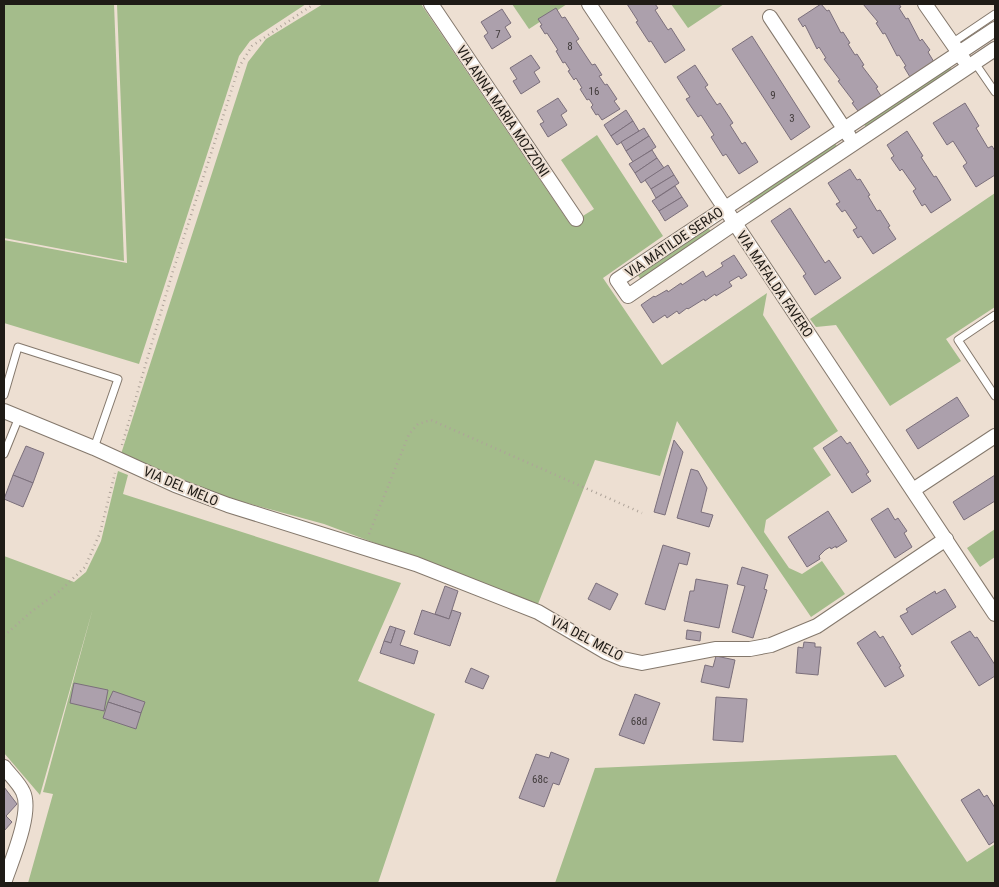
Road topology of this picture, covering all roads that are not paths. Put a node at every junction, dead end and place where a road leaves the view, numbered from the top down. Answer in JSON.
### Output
{"nodes":[{"id":1,"x":431,"y":4,"type":"edge"},
{"id":2,"x":589,"y":4,"type":"edge"},
{"id":3,"x":926,"y":4,"type":"edge"},
{"id":4,"x":995,"y":14,"type":"edge"},
{"id":5,"x":770,"y":17,"type":"dead end"},
{"id":6,"x":995,"y":29,"type":"edge"},
{"id":7,"x":955,"y":48,"type":"junction"},
{"id":8,"x":995,"y":49,"type":"edge"},
{"id":9,"x":972,"y":65,"type":"junction"},
{"id":10,"x":995,"y":92,"type":"edge"},
{"id":11,"x":844,"y":129,"type":"junction"},
{"id":12,"x":854,"y":143,"type":"junction"},
{"id":13,"x":725,"y":208,"type":"junction"},
{"id":14,"x":576,"y":219,"type":"dead end"},
{"id":15,"x":735,"y":222,"type":"junction"},
{"id":16,"x":995,"y":315,"type":"edge"},
{"id":17,"x":4,"y":395,"type":"edge"},
{"id":18,"x":995,"y":396,"type":"edge"},
{"id":19,"x":4,"y":411,"type":"edge"},
{"id":20,"x":19,"y":417,"type":"junction"},
{"id":21,"x":995,"y":436,"type":"edge"},
{"id":22,"x":94,"y":448,"type":"junction"},
{"id":23,"x":4,"y":454,"type":"edge"},
{"id":24,"x":913,"y":490,"type":"junction"},
{"id":25,"x":946,"y":539,"type":"junction"},
{"id":26,"x":995,"y":614,"type":"edge"},
{"id":27,"x":4,"y":767,"type":"edge"},
{"id":28,"x":4,"y":883,"type":"edge"}],
"edges":[{"from":1,"to":14,"type":"street","name":"VIA ANNA MARIA MOZZONI"},
{"from":2,"to":13,"type":"street","name":"VIA MAFALDA FAVERO"},
{"from":3,"to":7,"type":"street"},
{"from":4,"to":7,"type":"lane","name":"VIA MATILDE SERAO"},
{"from":5,"to":11,"type":"street"},
{"from":6,"to":7,"type":"street","name":"VIA MATILDE SERAO"},
{"from":7,"to":9,"type":"street"},
{"from":7,"to":11,"type":"street","name":"VIA MATILDE SERAO"},
{"from":8,"to":9,"type":"street","name":"VIA MATILDE SERAO"},
{"from":9,"to":10,"type":"lane"},
{"from":9,"to":12,"type":"street","name":"VIA MATILDE SERAO"},
{"from":11,"to":12,"type":"street"},
{"from":11,"to":13,"type":"street","name":"VIA MATILDE SERAO"},
{"from":12,"to":15,"type":"street","name":"VIA MATILDE SERAO"},
{"from":13,"to":15,"type":"street","name":"VIA MAFALDA FAVERO"},
{"from":13,"to":15,"type":"street","name":"VIA MATILDE SERAO"},
{"from":15,"to":24,"type":"street","name":"VIA MAFALDA FAVERO"},
{"from":16,"to":18,"type":"lane"},
{"from":17,"to":22,"type":"lane"},
{"from":19,"to":20,"type":"street","name":"VIA DEL MELO"},
{"from":20,"to":22,"type":"street","name":"VIA DEL MELO"},
{"from":20,"to":23,"type":"lane"},
{"from":21,"to":24,"type":"street"},
{"from":22,"to":25,"type":"street","name":"VIA DEL MELO"},
{"from":24,"to":25,"type":"street","name":"VIA MAFALDA FAVERO"},
{"from":25,"to":26,"type":"street","name":"VIA MAFALDA FAVERO"},
{"from":27,"to":28,"type":"street"}]}
